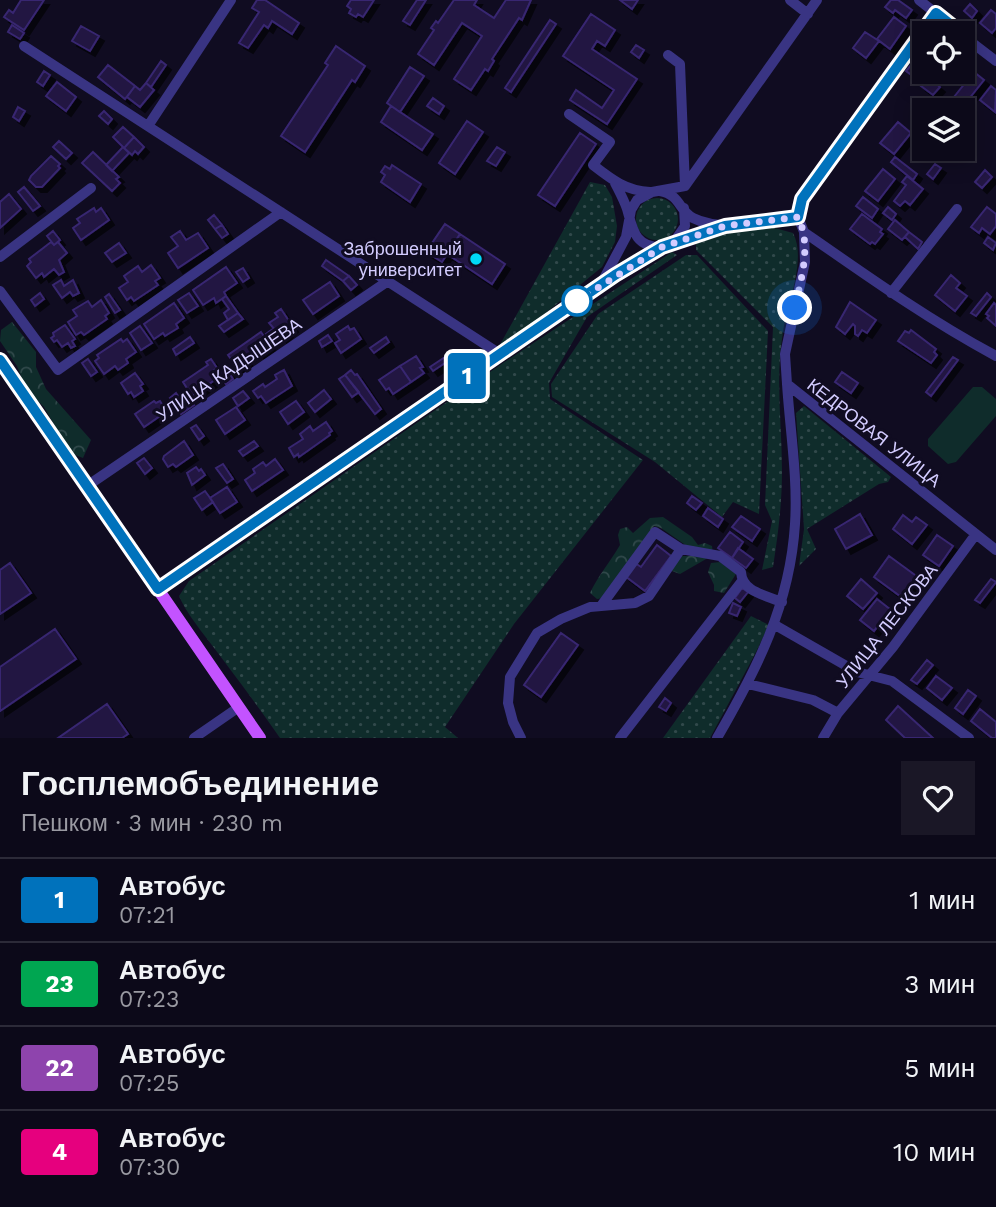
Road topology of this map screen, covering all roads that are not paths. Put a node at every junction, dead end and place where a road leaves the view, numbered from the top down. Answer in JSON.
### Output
{"nodes":[{"id":1,"x":231,"y":0,"type":"edge"},
{"id":2,"x":790,"y":0,"type":"edge"},
{"id":3,"x":817,"y":0,"type":"edge"},
{"id":4,"x":919,"y":0,"type":"edge"},
{"id":5,"x":936,"y":13,"type":"junction"},
{"id":6,"x":808,"y":14,"type":"junction"},
{"id":7,"x":946,"y":21,"type":"edge"},
{"id":8,"x":975,"y":44,"type":"edge"},
{"id":9,"x":24,"y":46,"type":"dead end"},
{"id":10,"x":668,"y":55,"type":"dead end"},
{"id":11,"x":996,"y":61,"type":"edge"},
{"id":12,"x":569,"y":114,"type":"dead end"},
{"id":13,"x":148,"y":126,"type":"junction"},
{"id":14,"x":615,"y":183,"type":"junction"},
{"id":15,"x":685,"y":186,"type":"junction"},
{"id":16,"x":91,"y":188,"type":"dead end"},
{"id":17,"x":656,"y":191,"type":"junction"},
{"id":18,"x":957,"y":209,"type":"dead end"},
{"id":19,"x":281,"y":212,"type":"junction"},
{"id":20,"x":685,"y":212,"type":"junction"},
{"id":21,"x":798,"y":217,"type":"junction"},
{"id":22,"x":630,"y":223,"type":"junction"},
{"id":23,"x":725,"y":226,"type":"junction"},
{"id":24,"x":804,"y":232,"type":"junction"},
{"id":25,"x":666,"y":245,"type":"junction"},
{"id":26,"x":0,"y":257,"type":"edge"},
{"id":27,"x":388,"y":281,"type":"junction"},
{"id":28,"x":600,"y":286,"type":"junction"},
{"id":29,"x":0,"y":291,"type":"edge"},
{"id":30,"x":891,"y":293,"type":"junction"},
{"id":31,"x":500,"y":354,"type":"junction"},
{"id":32,"x":996,"y":356,"type":"edge"},
{"id":33,"x":0,"y":359,"type":"edge"},
{"id":34,"x":787,"y":384,"type":"junction"},
{"id":35,"x":87,"y":486,"type":"junction"},
{"id":36,"x":976,"y":534,"type":"junction"},
{"id":37,"x":681,"y":549,"type":"junction"},
{"id":38,"x":996,"y":550,"type":"edge"},
{"id":39,"x":742,"y":581,"type":"junction"},
{"id":40,"x":158,"y":589,"type":"junction"},
{"id":41,"x":782,"y":602,"type":"junction"},
{"id":42,"x":601,"y":606,"type":"junction"},
{"id":43,"x":775,"y":625,"type":"junction"},
{"id":44,"x":869,"y":675,"type":"junction"},
{"id":45,"x":748,"y":684,"type":"junction"},
{"id":46,"x":239,"y":707,"type":"junction"},
{"id":47,"x":838,"y":713,"type":"junction"},
{"id":48,"x":194,"y":738,"type":"edge"},
{"id":49,"x":260,"y":738,"type":"edge"},
{"id":50,"x":521,"y":738,"type":"edge"},
{"id":51,"x":620,"y":738,"type":"edge"},
{"id":52,"x":717,"y":738,"type":"edge"},
{"id":53,"x":823,"y":738,"type":"edge"},
{"id":54,"x":969,"y":738,"type":"edge"}],
"edges":[{"from":1,"to":13,"type":"street"},
{"from":2,"to":6,"type":"street"},
{"from":3,"to":6,"type":"street"},
{"from":4,"to":5,"type":"street"},
{"from":5,"to":7,"type":"street"},
{"from":5,"to":21,"type":"street"},
{"from":6,"to":15,"type":"street"},
{"from":8,"to":11,"type":"street"},
{"from":9,"to":13,"type":"street"},
{"from":10,"to":15,"type":"street"},
{"from":12,"to":14,"type":"street"},
{"from":13,"to":19,"type":"street"},
{"from":14,"to":17,"type":"street"},
{"from":14,"to":22,"type":"street"},
{"from":15,"to":17,"type":"street"},
{"from":15,"to":20,"type":"street"},
{"from":16,"to":26,"type":"street"},
{"from":17,"to":20,"type":"street"},
{"from":17,"to":22,"type":"street"},
{"from":18,"to":30,"type":"street"},
{"from":19,"to":27,"type":"street"},
{"from":19,"to":29,"type":"street"},
{"from":20,"to":23,"type":"street"},
{"from":20,"to":25,"type":"street"},
{"from":21,"to":23,"type":"street"},
{"from":21,"to":24,"type":"street"},
{"from":22,"to":25,"type":"street"},
{"from":22,"to":28,"type":"street"},
{"from":23,"to":25,"type":"street"},
{"from":24,"to":30,"type":"street"},
{"from":24,"to":34,"type":"street","name":"КЕДРОВАЯ УЛИЦА"},
{"from":25,"to":28,"type":"street"},
{"from":27,"to":31,"type":"street"},
{"from":27,"to":35,"type":"street","name":"УЛИЦА КАДЫШЕВА"},
{"from":28,"to":31,"type":"street"},
{"from":30,"to":32,"type":"street"},
{"from":31,"to":40,"type":"street"},
{"from":33,"to":35,"type":"main road"},
{"from":34,"to":36,"type":"street","name":"КЕДРОВАЯ УЛИЦА"},
{"from":34,"to":41,"type":"street"},
{"from":35,"to":40,"type":"main road"},
{"from":36,"to":38,"type":"street","name":"КЕДРОВАЯ УЛИЦА"},
{"from":36,"to":44,"type":"street","name":"УЛИЦА ЛЕСКОВА"},
{"from":37,"to":39,"type":"street"},
{"from":37,"to":42,"type":"street"},
{"from":37,"to":42,"type":"street"},
{"from":39,"to":41,"type":"street"},
{"from":39,"to":51,"type":"street"},
{"from":40,"to":46,"type":"main road"},
{"from":41,"to":43,"type":"street"},
{"from":42,"to":50,"type":"street"},
{"from":43,"to":44,"type":"street"},
{"from":43,"to":45,"type":"street"},
{"from":44,"to":47,"type":"street","name":"УЛИЦА ЛЕСКОВА"},
{"from":44,"to":54,"type":"street"},
{"from":45,"to":47,"type":"street"},
{"from":45,"to":52,"type":"street"},
{"from":46,"to":48,"type":"street"},
{"from":46,"to":49,"type":"main road"},
{"from":47,"to":53,"type":"street","name":"УЛИЦА ЛЕСКОВА"}]}
